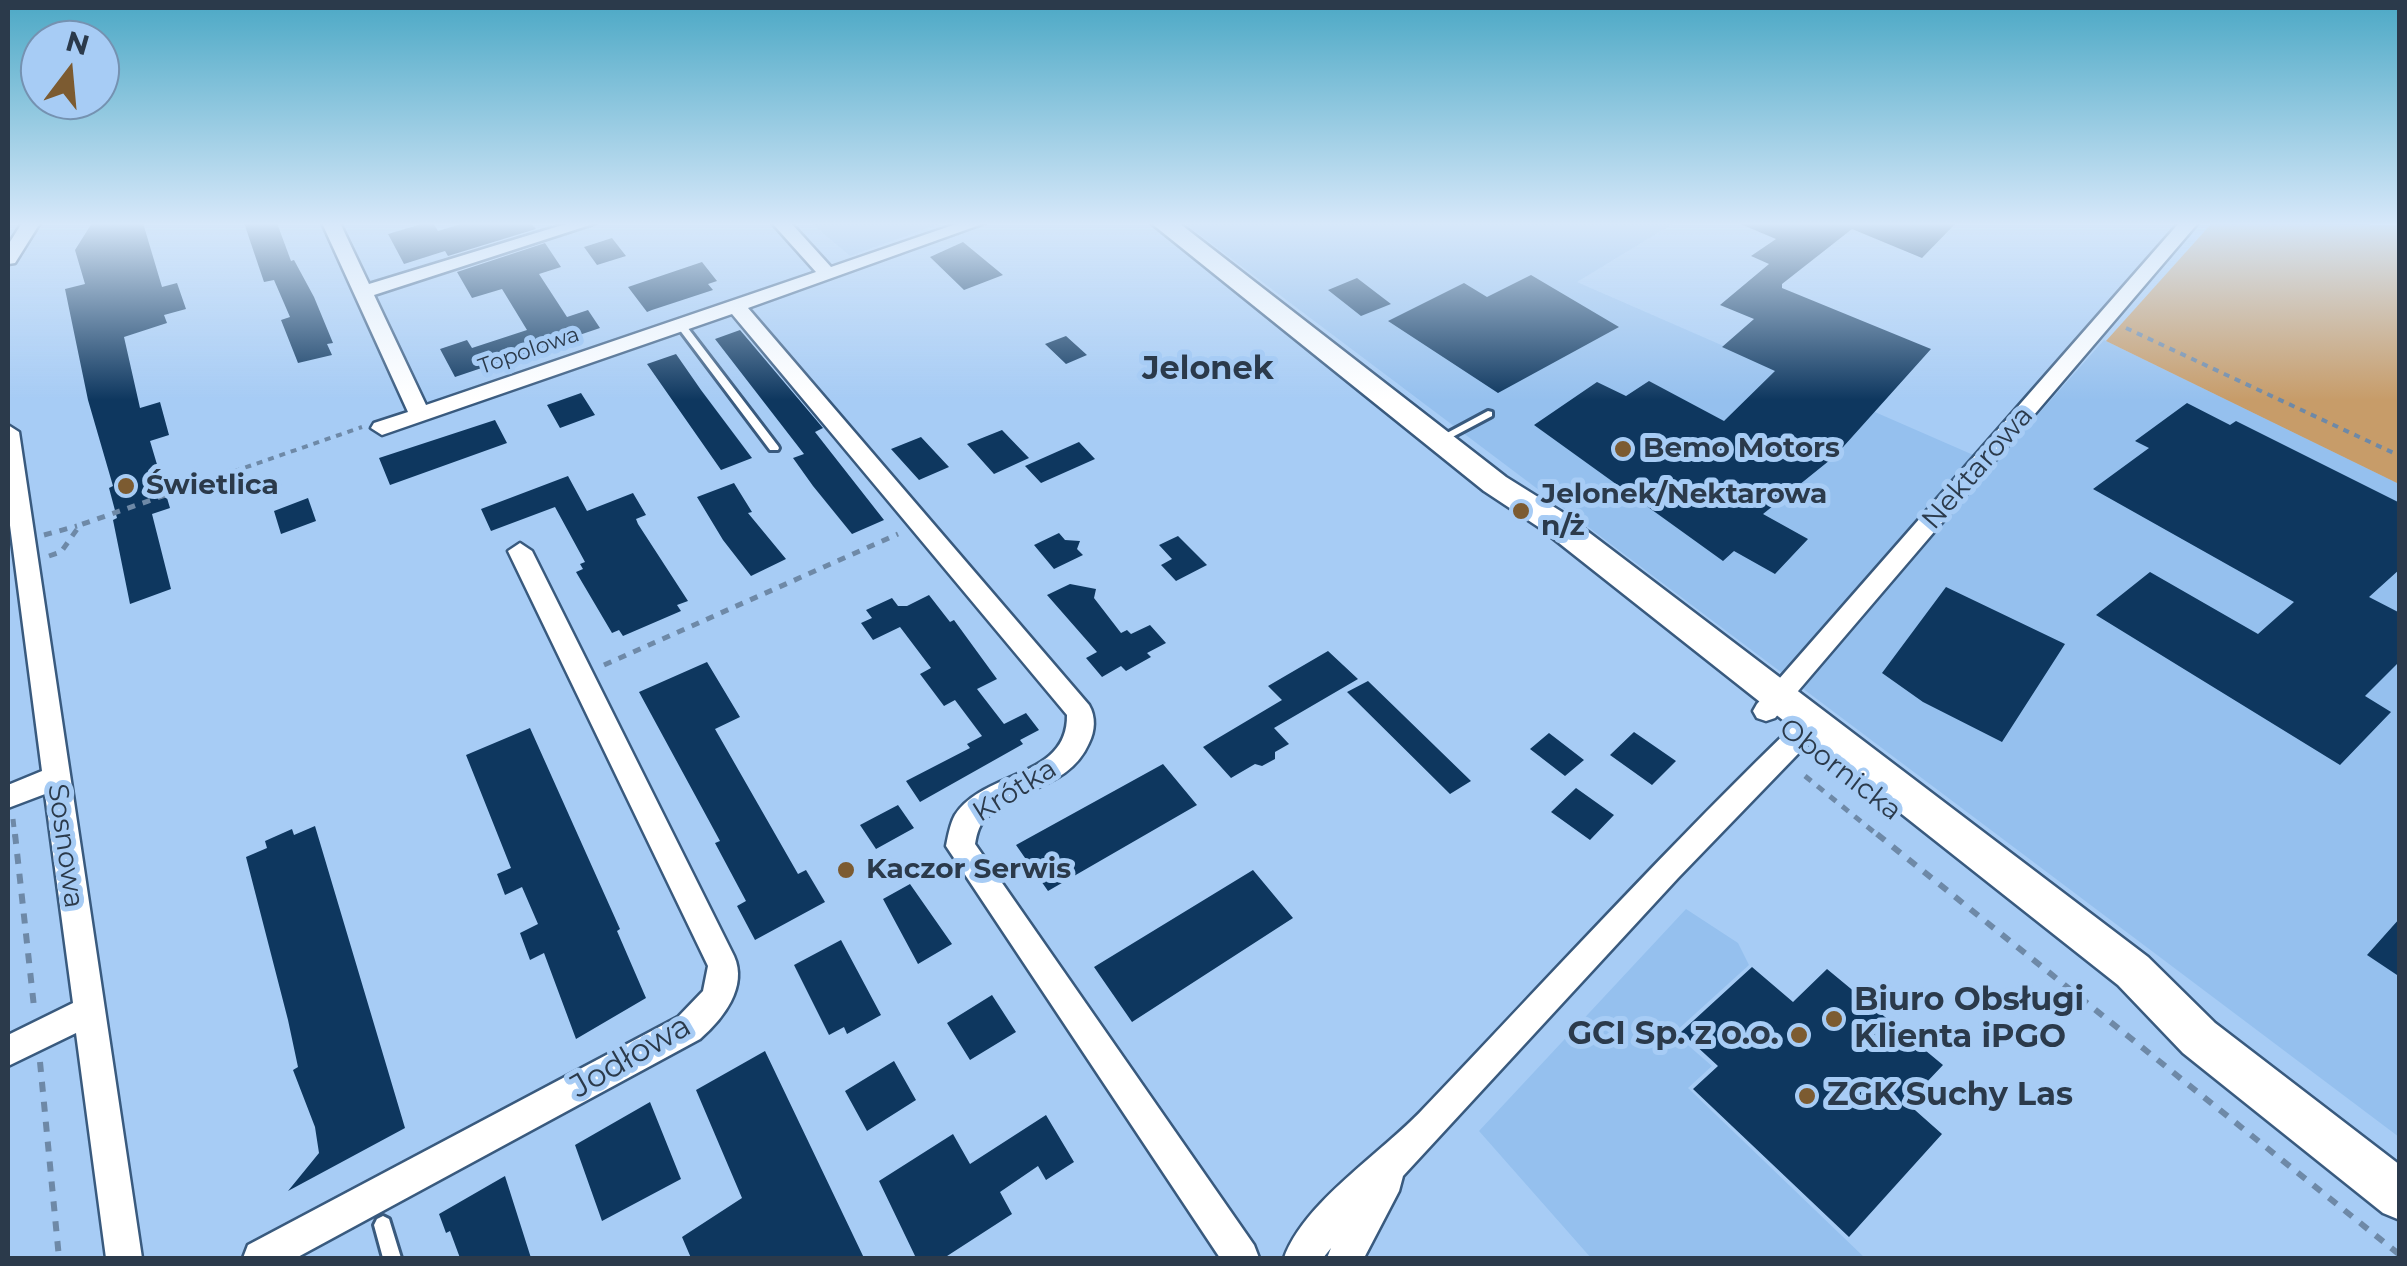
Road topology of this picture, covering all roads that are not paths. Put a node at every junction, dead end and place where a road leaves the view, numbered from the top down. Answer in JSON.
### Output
{"nodes":[{"id":1,"x":359,"y":282,"type":"edge"},
{"id":2,"x":396,"y":282,"type":"edge"},
{"id":3,"x":802,"y":282,"type":"edge"},
{"id":4,"x":1238,"y":282,"type":"edge"},
{"id":5,"x":2138,"y":282,"type":"edge"},
{"id":6,"x":364,"y":292,"type":"junction"},
{"id":7,"x":736,"y":306,"type":"junction"},
{"id":8,"x":681,"y":325,"type":"junction"},
{"id":9,"x":1488,"y":414,"type":"dead end"},
{"id":10,"x":420,"y":415,"type":"junction"},
{"id":11,"x":382,"y":428,"type":"dead end"},
{"id":12,"x":8,"y":432,"type":"edge"},
{"id":13,"x":1439,"y":440,"type":"junction"},
{"id":14,"x":774,"y":448,"type":"dead end"},
{"id":15,"x":15,"y":544,"type":"edge"},
{"id":16,"x":520,"y":551,"type":"dead end"},
{"id":17,"x":1772,"y":704,"type":"junction"},
{"id":18,"x":1805,"y":745,"type":"junction"},
{"id":19,"x":55,"y":778,"type":"junction"},
{"id":20,"x":8,"y":797,"type":"edge"},
{"id":21,"x":89,"y":1012,"type":"junction"},
{"id":22,"x":8,"y":1051,"type":"edge"},
{"id":23,"x":1394,"y":1166,"type":"junction"},
{"id":24,"x":2400,"y":1196,"type":"edge"},
{"id":25,"x":383,"y":1225,"type":"dead end"},
{"id":26,"x":124,"y":1258,"type":"edge"},
{"id":27,"x":261,"y":1258,"type":"edge"},
{"id":28,"x":392,"y":1258,"type":"edge"},
{"id":29,"x":1241,"y":1258,"type":"edge"},
{"id":30,"x":1302,"y":1258,"type":"edge"},
{"id":31,"x":1344,"y":1258,"type":"edge"}],
"edges":[{"from":1,"to":6,"type":"street"},
{"from":2,"to":6,"type":"street"},
{"from":3,"to":7,"type":"street","name":"Topolowa"},
{"from":4,"to":13,"type":"main road","name":"Obornicka"},
{"from":5,"to":17,"type":"street","name":"Nektarowa"},
{"from":6,"to":10,"type":"street"},
{"from":7,"to":8,"type":"street","name":"Topolowa"},
{"from":7,"to":29,"type":"street","name":"Krótka"},
{"from":8,"to":10,"type":"street","name":"Topolowa"},
{"from":8,"to":14,"type":"lane"},
{"from":9,"to":13,"type":"lane"},
{"from":10,"to":11,"type":"street","name":"Topolowa"},
{"from":12,"to":15,"type":"street","name":"Sosnowa"},
{"from":13,"to":17,"type":"main road","name":"Obornicka"},
{"from":15,"to":19,"type":"street","name":"Sosnowa"},
{"from":16,"to":27,"type":"street","name":"Jodłowa"},
{"from":17,"to":18,"type":"main road","name":"Obornicka"},
{"from":18,"to":23,"type":"street"},
{"from":18,"to":24,"type":"main road","name":"Obornicka"},
{"from":19,"to":20,"type":"street"},
{"from":19,"to":21,"type":"street","name":"Sosnowa"},
{"from":21,"to":22,"type":"street"},
{"from":21,"to":26,"type":"street","name":"Sosnowa"},
{"from":23,"to":30,"type":"street"},
{"from":23,"to":31,"type":"street"},
{"from":25,"to":28,"type":"lane"}]}
